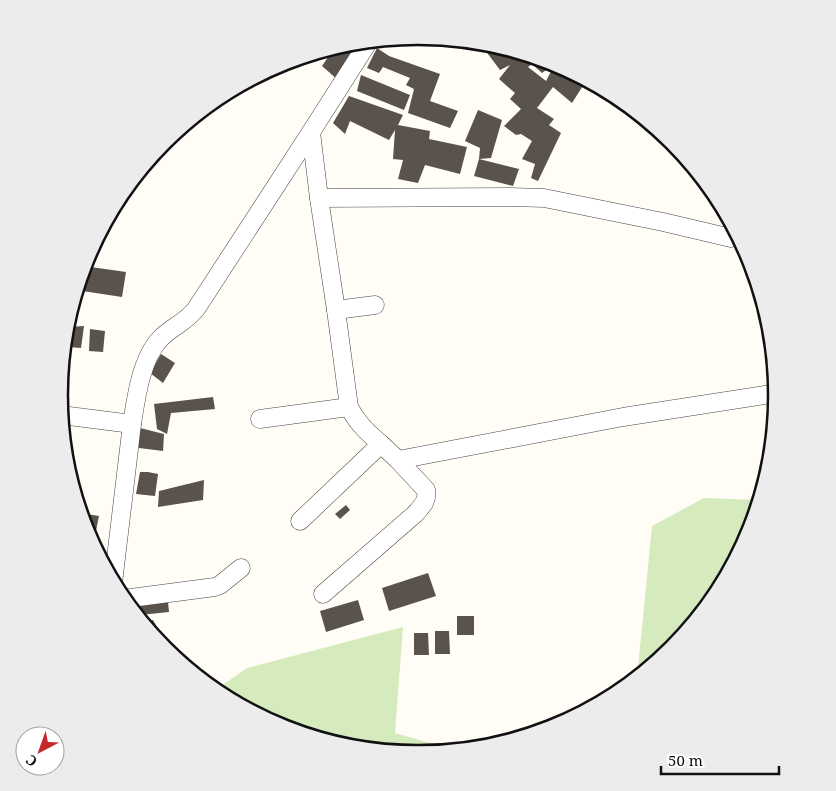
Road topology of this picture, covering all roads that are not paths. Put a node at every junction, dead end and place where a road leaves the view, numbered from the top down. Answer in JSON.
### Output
{"nodes":[{"id":1,"x":364,"y":50,"type":"edge"},
{"id":2,"x":311,"y":132,"type":"junction"},
{"id":3,"x":319,"y":198,"type":"junction"},
{"id":4,"x":731,"y":238,"type":"edge"},
{"id":5,"x":375,"y":305,"type":"dead end"},
{"id":6,"x":336,"y":310,"type":"junction"},
{"id":7,"x":768,"y":393,"type":"edge"},
{"id":8,"x":349,"y":408,"type":"junction"},
{"id":9,"x":68,"y":416,"type":"edge"},
{"id":10,"x":260,"y":419,"type":"dead end"},
{"id":11,"x":132,"y":424,"type":"junction"},
{"id":12,"x":381,"y":444,"type":"junction"},
{"id":13,"x":398,"y":460,"type":"junction"},
{"id":14,"x":300,"y":521,"type":"dead end"},
{"id":15,"x":241,"y":568,"type":"dead end"},
{"id":16,"x":114,"y":572,"type":"edge"},
{"id":17,"x":323,"y":594,"type":"dead end"},
{"id":18,"x":133,"y":599,"type":"edge"}],
"edges":[{"from":1,"to":2,"type":"street"},
{"from":2,"to":3,"type":"street"},
{"from":2,"to":11,"type":"street"},
{"from":3,"to":4,"type":"street"},
{"from":3,"to":6,"type":"street"},
{"from":5,"to":6,"type":"street"},
{"from":6,"to":8,"type":"street"},
{"from":7,"to":13,"type":"street"},
{"from":8,"to":10,"type":"street"},
{"from":8,"to":12,"type":"street"},
{"from":9,"to":11,"type":"street"},
{"from":11,"to":16,"type":"street"},
{"from":12,"to":13,"type":"street"},
{"from":12,"to":14,"type":"street"},
{"from":13,"to":17,"type":"street"},
{"from":15,"to":18,"type":"street"}]}
